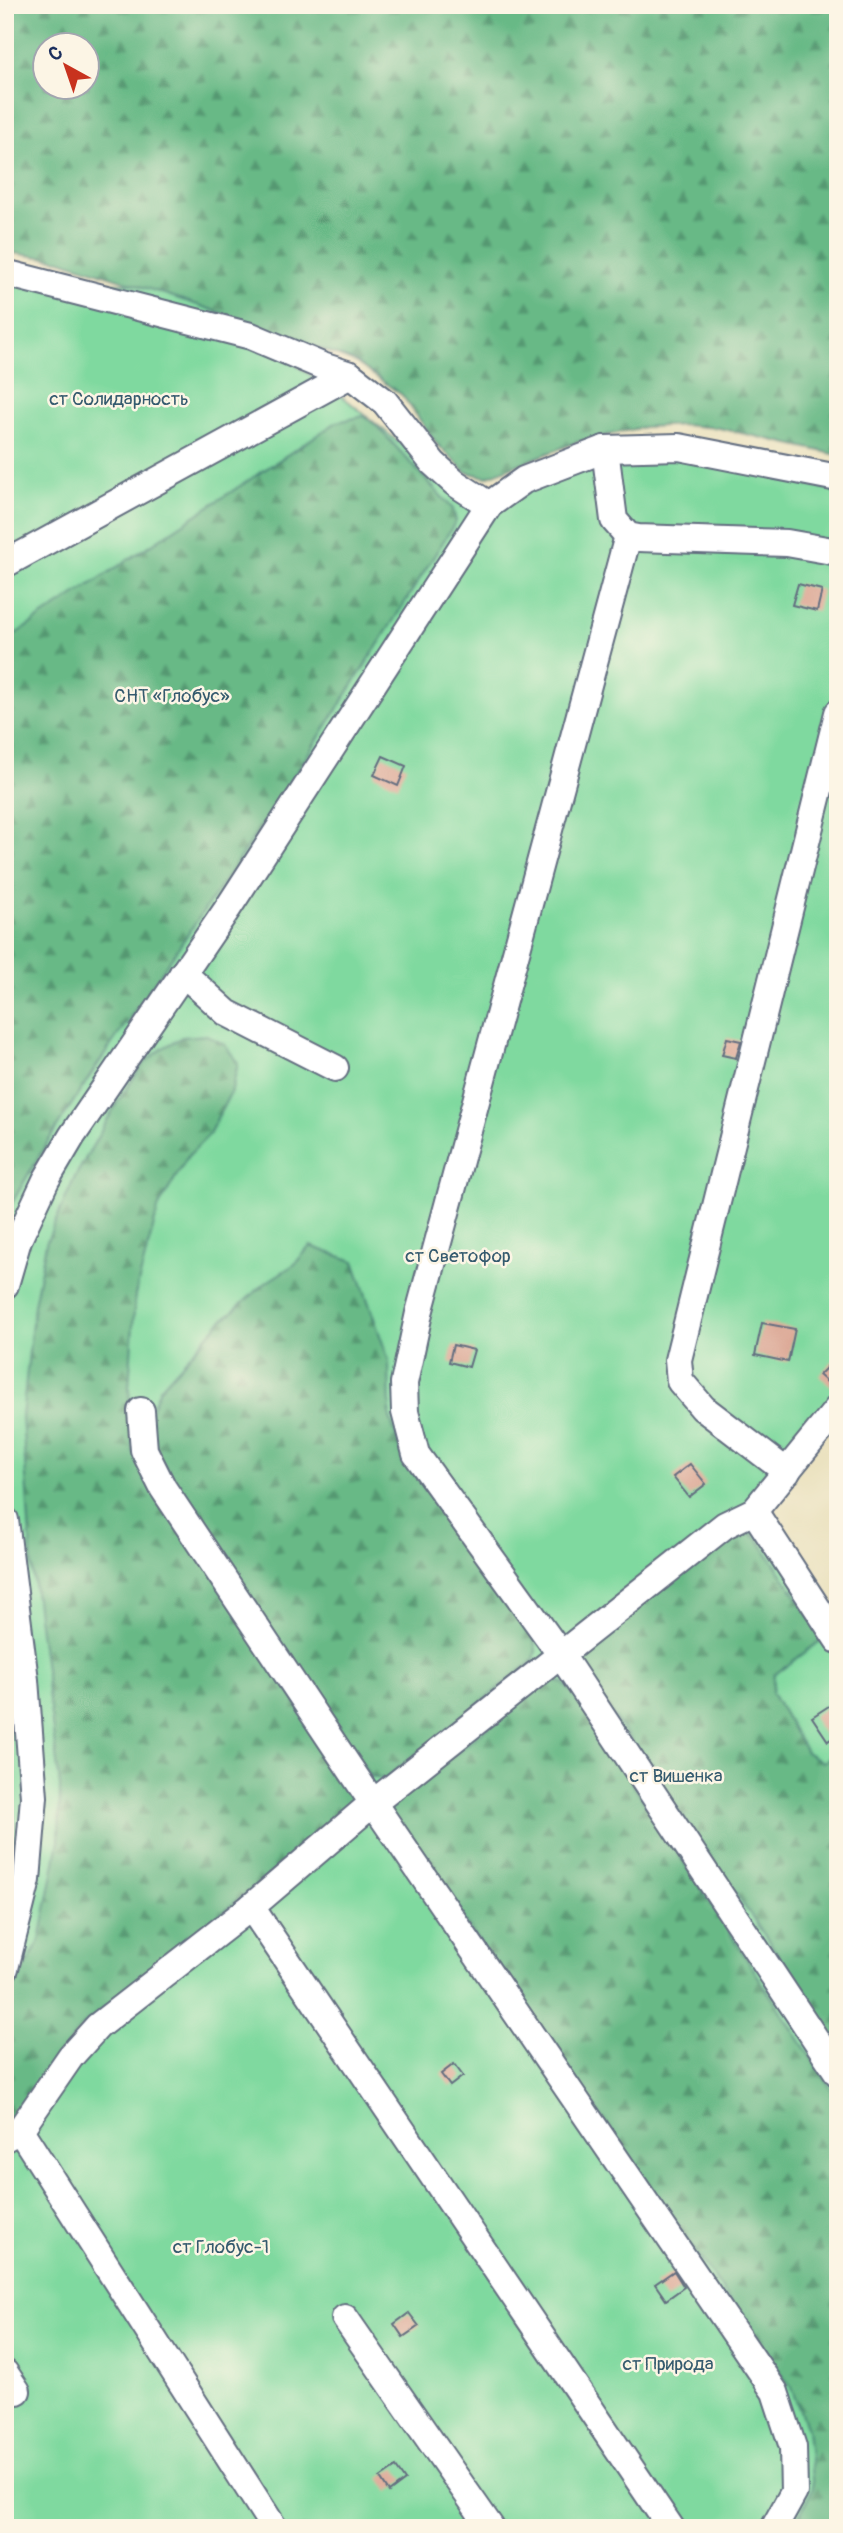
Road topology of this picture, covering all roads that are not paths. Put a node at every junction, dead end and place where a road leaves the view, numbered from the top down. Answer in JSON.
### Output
{"nodes":[{"id":1,"x":5,"y":273,"type":"edge"},
{"id":2,"x":350,"y":375,"type":"junction"},
{"id":3,"x":605,"y":449,"type":"junction"},
{"id":4,"x":838,"y":478,"type":"edge"},
{"id":5,"x":489,"y":505,"type":"junction"},
{"id":6,"x":628,"y":536,"type":"junction"},
{"id":7,"x":838,"y":552,"type":"edge"},
{"id":8,"x":5,"y":564,"type":"edge"},
{"id":9,"x":838,"y":713,"type":"edge"},
{"id":10,"x":183,"y":973,"type":"junction"},
{"id":11,"x":335,"y":1068,"type":"dead end"},
{"id":12,"x":5,"y":1285,"type":"edge"},
{"id":13,"x":838,"y":1408,"type":"edge"},
{"id":14,"x":141,"y":1411,"type":"dead end"},
{"id":15,"x":787,"y":1472,"type":"junction"},
{"id":16,"x":754,"y":1511,"type":"junction"},
{"id":17,"x":5,"y":1520,"type":"edge"},
{"id":18,"x":838,"y":1640,"type":"edge"},
{"id":19,"x":561,"y":1655,"type":"junction"},
{"id":20,"x":373,"y":1803,"type":"junction"},
{"id":21,"x":251,"y":1907,"type":"junction"},
{"id":22,"x":5,"y":1968,"type":"edge"},
{"id":23,"x":838,"y":2073,"type":"edge"},
{"id":24,"x":13,"y":2134,"type":"edge"},
{"id":25,"x":345,"y":2318,"type":"dead end"},
{"id":26,"x":274,"y":2528,"type":"edge"},
{"id":27,"x":491,"y":2528,"type":"edge"},
{"id":28,"x":671,"y":2528,"type":"edge"},
{"id":29,"x":774,"y":2528,"type":"edge"}],
"edges":[{"from":1,"to":2,"type":"street"},
{"from":2,"to":5,"type":"street"},
{"from":2,"to":8,"type":"street"},
{"from":3,"to":4,"type":"street"},
{"from":3,"to":5,"type":"street"},
{"from":3,"to":6,"type":"street"},
{"from":5,"to":10,"type":"street"},
{"from":6,"to":7,"type":"street"},
{"from":6,"to":19,"type":"street"},
{"from":9,"to":15,"type":"street"},
{"from":10,"to":11,"type":"street"},
{"from":10,"to":12,"type":"street"},
{"from":13,"to":15,"type":"street"},
{"from":14,"to":20,"type":"street"},
{"from":15,"to":16,"type":"street"},
{"from":16,"to":18,"type":"street"},
{"from":16,"to":19,"type":"street"},
{"from":17,"to":22,"type":"street"},
{"from":19,"to":20,"type":"street"},
{"from":19,"to":23,"type":"street"},
{"from":20,"to":21,"type":"street"},
{"from":20,"to":29,"type":"street"},
{"from":21,"to":24,"type":"street"},
{"from":21,"to":28,"type":"street"},
{"from":24,"to":26,"type":"street"},
{"from":25,"to":27,"type":"street"}]}
